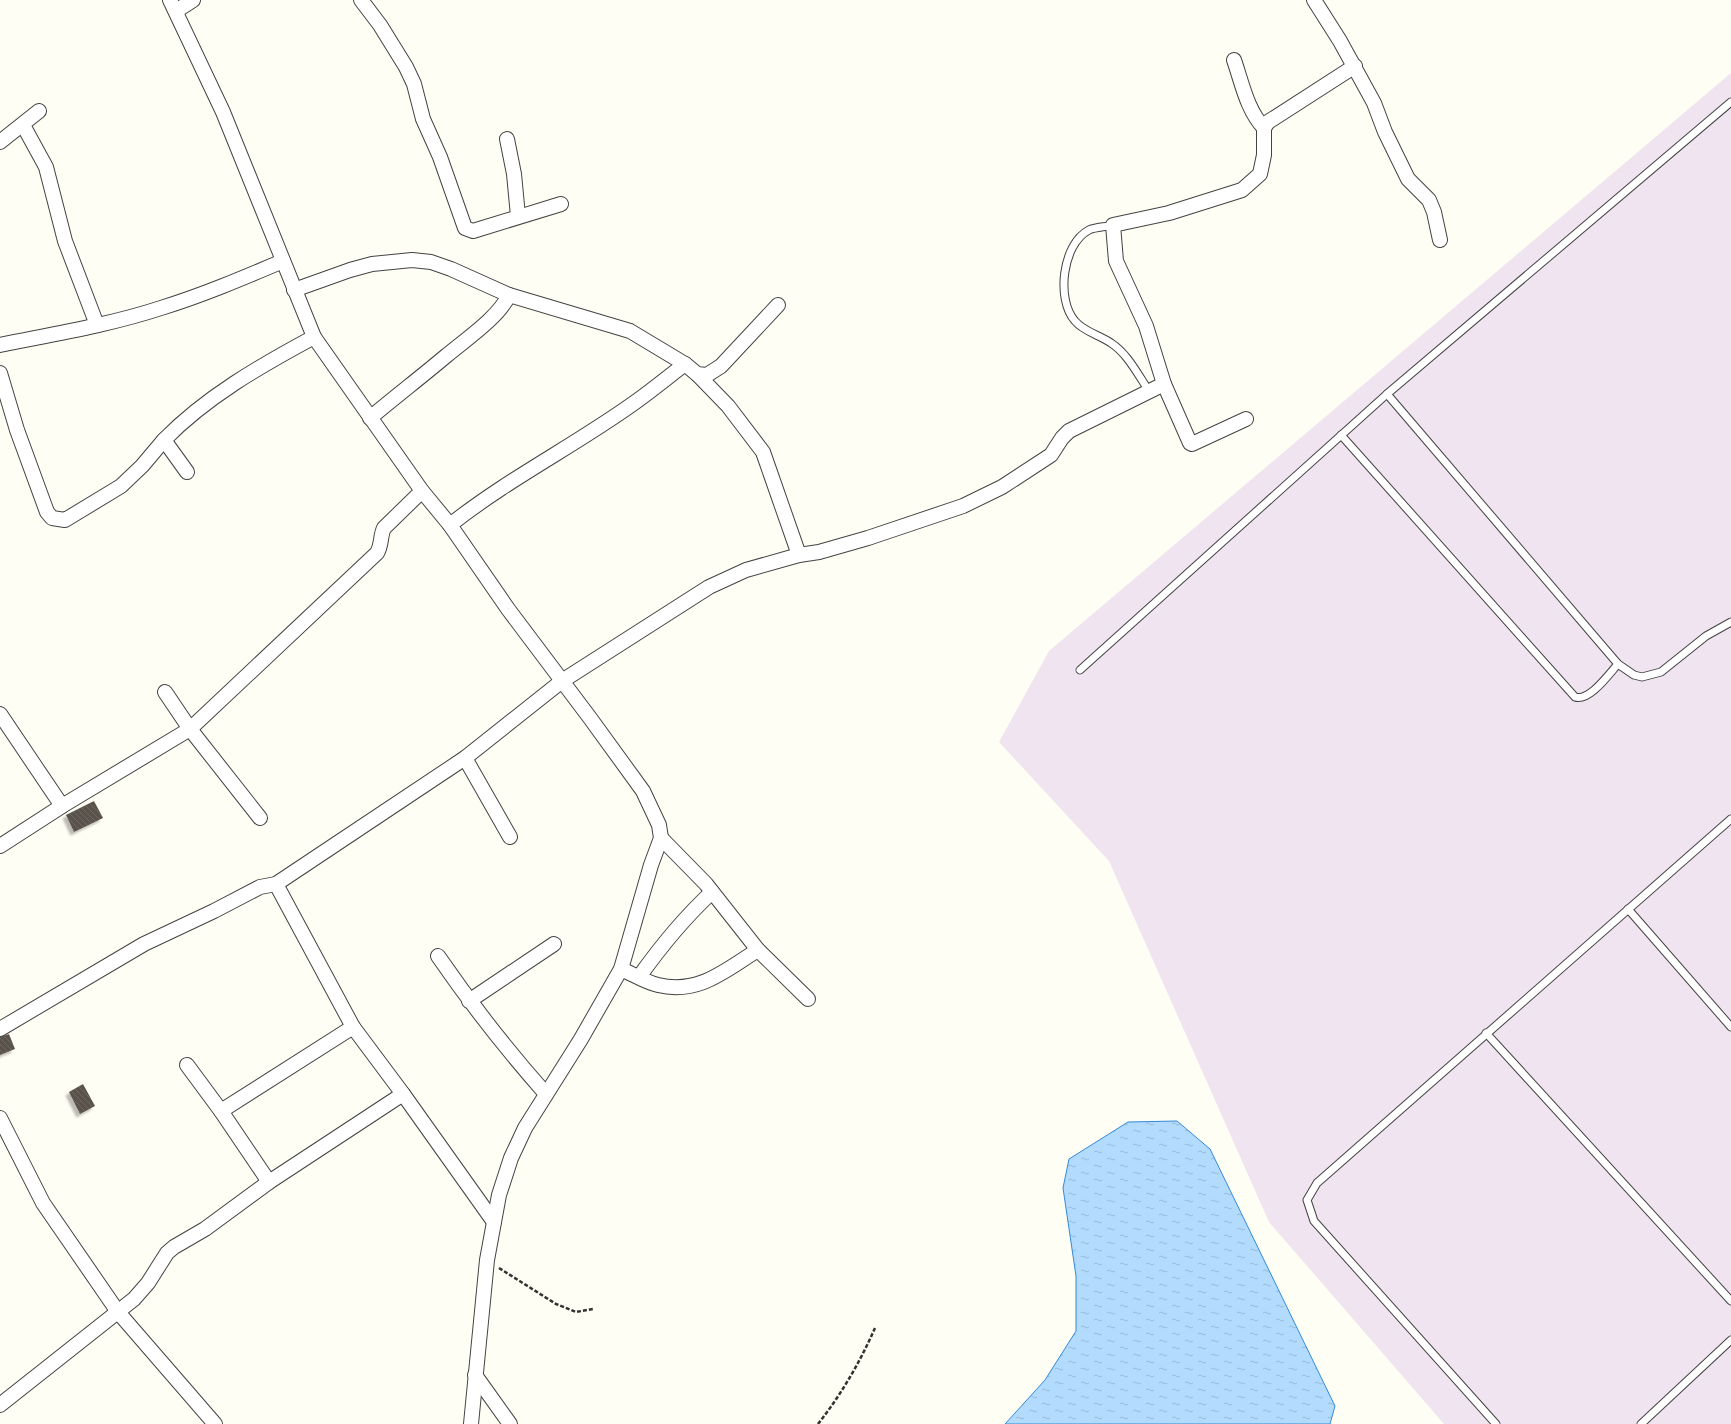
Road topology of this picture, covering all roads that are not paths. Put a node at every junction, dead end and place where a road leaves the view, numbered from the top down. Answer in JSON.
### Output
{"nodes":[{"id":1,"x":193,"y":0,"type":"edge"},
{"id":2,"x":361,"y":0,"type":"edge"},
{"id":3,"x":1314,"y":0,"type":"edge"},
{"id":4,"x":173,"y":5,"type":"edge"},
{"id":5,"x":1234,"y":60,"type":"dead end"},
{"id":6,"x":1355,"y":66,"type":"junction"},
{"id":7,"x":1731,"y":102,"type":"edge"},
{"id":8,"x":39,"y":111,"type":"dead end"},
{"id":9,"x":23,"y":125,"type":"junction"},
{"id":10,"x":1264,"y":128,"type":"junction"},
{"id":11,"x":507,"y":139,"type":"dead end"},
{"id":12,"x":0,"y":142,"type":"edge"},
{"id":13,"x":561,"y":204,"type":"dead end"},
{"id":14,"x":518,"y":216,"type":"junction"},
{"id":15,"x":1113,"y":225,"type":"junction"},
{"id":16,"x":1440,"y":240,"type":"dead end"},
{"id":17,"x":283,"y":261,"type":"junction"},
{"id":18,"x":294,"y":290,"type":"junction"},
{"id":19,"x":509,"y":295,"type":"junction"},
{"id":20,"x":778,"y":304,"type":"dead end"},
{"id":21,"x":97,"y":325,"type":"junction"},
{"id":22,"x":314,"y":337,"type":"junction"},
{"id":23,"x":0,"y":345,"type":"edge"},
{"id":24,"x":684,"y":364,"type":"junction"},
{"id":25,"x":0,"y":373,"type":"edge"},
{"id":26,"x":696,"y":374,"type":"junction"},
{"id":27,"x":1164,"y":384,"type":"junction"},
{"id":28,"x":1149,"y":391,"type":"junction"},
{"id":29,"x":1387,"y":394,"type":"junction"},
{"id":30,"x":370,"y":418,"type":"junction"},
{"id":31,"x":1246,"y":419,"type":"dead end"},
{"id":32,"x":1341,"y":435,"type":"junction"},
{"id":33,"x":164,"y":440,"type":"junction"},
{"id":34,"x":187,"y":472,"type":"dead end"},
{"id":35,"x":422,"y":491,"type":"junction"},
{"id":36,"x":450,"y":525,"type":"junction"},
{"id":37,"x":799,"y":555,"type":"junction"},
{"id":38,"x":1731,"y":622,"type":"edge"},
{"id":39,"x":1618,"y":664,"type":"junction"},
{"id":40,"x":1080,"y":670,"type":"dead end"},
{"id":41,"x":562,"y":681,"type":"junction"},
{"id":42,"x":165,"y":692,"type":"dead end"},
{"id":43,"x":0,"y":714,"type":"edge"},
{"id":44,"x":190,"y":729,"type":"junction"},
{"id":45,"x":465,"y":758,"type":"junction"},
{"id":46,"x":62,"y":806,"type":"junction"},
{"id":47,"x":260,"y":818,"type":"dead end"},
{"id":48,"x":1731,"y":819,"type":"edge"},
{"id":49,"x":510,"y":837,"type":"dead end"},
{"id":50,"x":661,"y":838,"type":"junction"},
{"id":51,"x":0,"y":846,"type":"edge"},
{"id":52,"x":276,"y":884,"type":"junction"},
{"id":53,"x":712,"y":892,"type":"junction"},
{"id":54,"x":1628,"y":909,"type":"junction"},
{"id":55,"x":554,"y":944,"type":"dead end"},
{"id":56,"x":758,"y":950,"type":"junction"},
{"id":57,"x":438,"y":956,"type":"dead end"},
{"id":58,"x":621,"y":969,"type":"junction"},
{"id":59,"x":639,"y":977,"type":"junction"},
{"id":60,"x":808,"y":999,"type":"dead end"},
{"id":61,"x":469,"y":1001,"type":"junction"},
{"id":62,"x":353,"y":1027,"type":"junction"},
{"id":63,"x":1731,"y":1027,"type":"edge"},
{"id":64,"x":0,"y":1029,"type":"edge"},
{"id":65,"x":1486,"y":1033,"type":"junction"},
{"id":66,"x":186,"y":1064,"type":"dead end"},
{"id":67,"x":403,"y":1094,"type":"junction"},
{"id":68,"x":546,"y":1094,"type":"junction"},
{"id":69,"x":221,"y":1111,"type":"junction"},
{"id":70,"x":0,"y":1118,"type":"edge"},
{"id":71,"x":269,"y":1182,"type":"junction"},
{"id":72,"x":494,"y":1222,"type":"junction"},
{"id":73,"x":1731,"y":1301,"type":"edge"},
{"id":74,"x":118,"y":1312,"type":"junction"},
{"id":75,"x":1731,"y":1340,"type":"edge"},
{"id":76,"x":476,"y":1375,"type":"junction"},
{"id":77,"x":0,"y":1405,"type":"edge"},
{"id":78,"x":215,"y":1424,"type":"edge"},
{"id":79,"x":471,"y":1424,"type":"edge"},
{"id":80,"x":510,"y":1424,"type":"edge"},
{"id":81,"x":1496,"y":1424,"type":"edge"},
{"id":82,"x":1641,"y":1424,"type":"edge"}],
"edges":[{"from":1,"to":4,"type":"street"},
{"from":2,"to":14,"type":"street"},
{"from":3,"to":6,"type":"street"},
{"from":4,"to":17,"type":"street"},
{"from":5,"to":10,"type":"street"},
{"from":6,"to":10,"type":"street"},
{"from":6,"to":16,"type":"street"},
{"from":7,"to":29,"type":"lane"},
{"from":8,"to":9,"type":"street"},
{"from":9,"to":12,"type":"street"},
{"from":9,"to":21,"type":"street"},
{"from":10,"to":15,"type":"street"},
{"from":11,"to":14,"type":"street"},
{"from":13,"to":14,"type":"street"},
{"from":15,"to":27,"type":"street"},
{"from":15,"to":28,"type":"lane"},
{"from":17,"to":18,"type":"street"},
{"from":17,"to":21,"type":"street"},
{"from":18,"to":19,"type":"street"},
{"from":18,"to":22,"type":"street"},
{"from":19,"to":24,"type":"street"},
{"from":19,"to":30,"type":"street"},
{"from":20,"to":26,"type":"street"},
{"from":21,"to":23,"type":"street"},
{"from":22,"to":30,"type":"street"},
{"from":22,"to":33,"type":"street"},
{"from":24,"to":26,"type":"street"},
{"from":24,"to":36,"type":"street"},
{"from":25,"to":33,"type":"street"},
{"from":26,"to":37,"type":"street"},
{"from":27,"to":28,"type":"street"},
{"from":27,"to":31,"type":"street"},
{"from":28,"to":37,"type":"street"},
{"from":29,"to":32,"type":"lane"},
{"from":29,"to":39,"type":"lane"},
{"from":30,"to":35,"type":"street"},
{"from":32,"to":39,"type":"lane"},
{"from":32,"to":40,"type":"lane"},
{"from":33,"to":34,"type":"street"},
{"from":35,"to":36,"type":"street"},
{"from":35,"to":44,"type":"street"},
{"from":36,"to":41,"type":"street"},
{"from":37,"to":41,"type":"street"},
{"from":38,"to":39,"type":"lane"},
{"from":41,"to":45,"type":"street"},
{"from":41,"to":50,"type":"street"},
{"from":42,"to":44,"type":"street"},
{"from":43,"to":46,"type":"street"},
{"from":44,"to":46,"type":"street"},
{"from":44,"to":47,"type":"street"},
{"from":45,"to":49,"type":"street"},
{"from":45,"to":52,"type":"street"},
{"from":46,"to":51,"type":"street"},
{"from":48,"to":54,"type":"lane"},
{"from":50,"to":53,"type":"street"},
{"from":50,"to":58,"type":"street"},
{"from":52,"to":62,"type":"street"},
{"from":52,"to":64,"type":"street"},
{"from":53,"to":56,"type":"street"},
{"from":53,"to":59,"type":"street"},
{"from":54,"to":63,"type":"lane"},
{"from":54,"to":65,"type":"lane"},
{"from":55,"to":61,"type":"street"},
{"from":56,"to":59,"type":"street"},
{"from":56,"to":60,"type":"street"},
{"from":57,"to":61,"type":"street"},
{"from":58,"to":59,"type":"street"},
{"from":58,"to":68,"type":"street"},
{"from":61,"to":68,"type":"street"},
{"from":62,"to":67,"type":"street"},
{"from":62,"to":69,"type":"street"},
{"from":65,"to":73,"type":"lane"},
{"from":65,"to":81,"type":"lane"},
{"from":66,"to":69,"type":"street"},
{"from":67,"to":71,"type":"street"},
{"from":67,"to":72,"type":"street"},
{"from":68,"to":72,"type":"street"},
{"from":69,"to":71,"type":"street"},
{"from":70,"to":74,"type":"street"},
{"from":71,"to":74,"type":"street"},
{"from":72,"to":76,"type":"street"},
{"from":74,"to":77,"type":"street"},
{"from":74,"to":78,"type":"street"},
{"from":75,"to":82,"type":"lane"},
{"from":76,"to":79,"type":"street"},
{"from":76,"to":80,"type":"street"}]}
